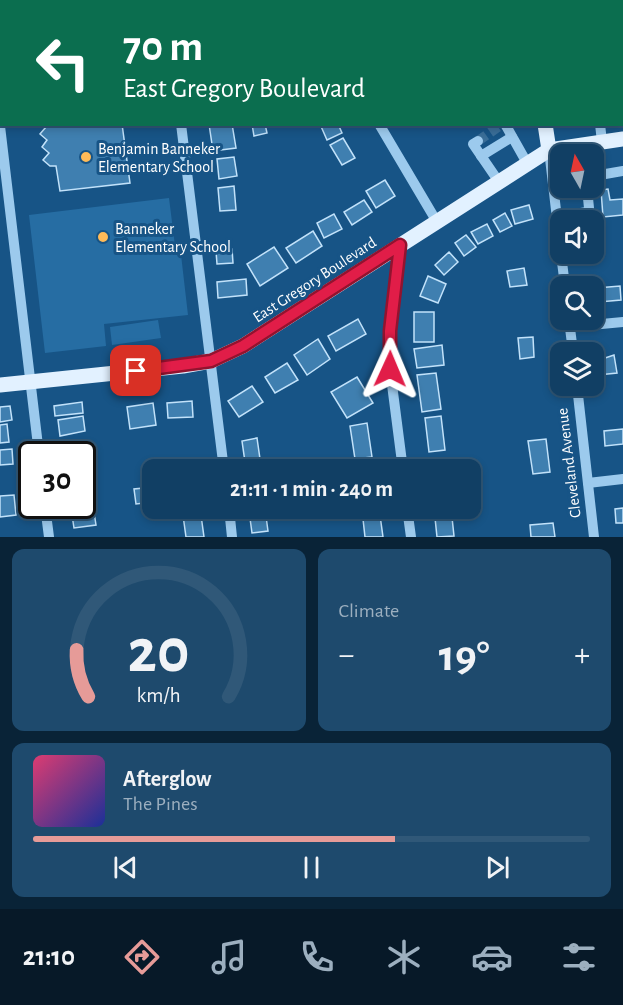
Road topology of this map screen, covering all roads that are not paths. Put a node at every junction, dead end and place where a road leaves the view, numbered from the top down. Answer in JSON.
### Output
{"nodes":[{"id":1,"x":0,"y":126,"type":"edge"},
{"id":2,"x":181,"y":126,"type":"edge"},
{"id":3,"x":381,"y":126,"type":"edge"},
{"id":4,"x":503,"y":126,"type":"edge"},
{"id":5,"x":545,"y":126,"type":"edge"},
{"id":6,"x":600,"y":126,"type":"edge"},
{"id":7,"x":512,"y":136,"type":"junction"},
{"id":8,"x":623,"y":139,"type":"edge"},
{"id":9,"x":478,"y":141,"type":"dead end"},
{"id":10,"x":602,"y":142,"type":"junction"},
{"id":11,"x":597,"y":144,"type":"edge"},
{"id":12,"x":549,"y":150,"type":"junction"},
{"id":13,"x":550,"y":154,"type":"edge"},
{"id":14,"x":482,"y":156,"type":"junction"},
{"id":15,"x":527,"y":164,"type":"junction"},
{"id":16,"x":623,"y":171,"type":"edge"},
{"id":17,"x":604,"y":174,"type":"edge"},
{"id":18,"x":499,"y":182,"type":"junction"},
{"id":19,"x":437,"y":222,"type":"junction"},
{"id":20,"x":400,"y":245,"type":"junction"},
{"id":21,"x":604,"y":322,"type":"edge"},
{"id":22,"x":623,"y":322,"type":"edge"},
{"id":23,"x":211,"y":361,"type":"junction"},
{"id":24,"x":30,"y":382,"type":"junction"},
{"id":25,"x":0,"y":385,"type":"edge"},
{"id":26,"x":578,"y":396,"type":"edge"},
{"id":27,"x":37,"y":441,"type":"edge"},
{"id":28,"x":223,"y":459,"type":"edge"},
{"id":29,"x":402,"y":459,"type":"edge"},
{"id":30,"x":623,"y":479,"type":"edge"},
{"id":31,"x":588,"y":483,"type":"junction"},
{"id":32,"x":47,"y":519,"type":"edge"},
{"id":33,"x":230,"y":519,"type":"edge"},
{"id":34,"x":409,"y":519,"type":"edge"},
{"id":35,"x":49,"y":537,"type":"edge"},
{"id":36,"x":232,"y":537,"type":"edge"},
{"id":37,"x":411,"y":537,"type":"edge"},
{"id":38,"x":594,"y":537,"type":"edge"}],
"edges":[{"from":1,"to":24,"type":"street"},
{"from":2,"to":23,"type":"street"},
{"from":3,"to":19,"type":"street"},
{"from":4,"to":7,"type":"street"},
{"from":5,"to":12,"type":"main road"},
{"from":6,"to":10,"type":"street"},
{"from":7,"to":14,"type":"street"},
{"from":7,"to":15,"type":"street"},
{"from":8,"to":10,"type":"main road","name":"East Gregory Boulevard"},
{"from":9,"to":14,"type":"street"},
{"from":10,"to":11,"type":"main road","name":"East Gregory Boulevard"},
{"from":12,"to":13,"type":"street"},
{"from":12,"to":15,"type":"main road","name":"East Gregory Boulevard"},
{"from":14,"to":18,"type":"street"},
{"from":15,"to":18,"type":"main road","name":"East Gregory Boulevard"},
{"from":16,"to":17,"type":"street"},
{"from":18,"to":19,"type":"main road","name":"East Gregory Boulevard"},
{"from":19,"to":20,"type":"main road","name":"East Gregory Boulevard"},
{"from":20,"to":23,"type":"main road","name":"East Gregory Boulevard"},
{"from":20,"to":29,"type":"street"},
{"from":21,"to":22,"type":"street"},
{"from":23,"to":24,"type":"main road","name":"East Gregory Boulevard"},
{"from":23,"to":28,"type":"street"},
{"from":24,"to":25,"type":"main road","name":"East Gregory Boulevard"},
{"from":24,"to":27,"type":"street"},
{"from":26,"to":31,"type":"street","name":"Cleveland Avenue"},
{"from":30,"to":31,"type":"street"},
{"from":31,"to":38,"type":"street","name":"Cleveland Avenue"},
{"from":32,"to":35,"type":"street"},
{"from":33,"to":36,"type":"street"},
{"from":34,"to":37,"type":"street"}]}
